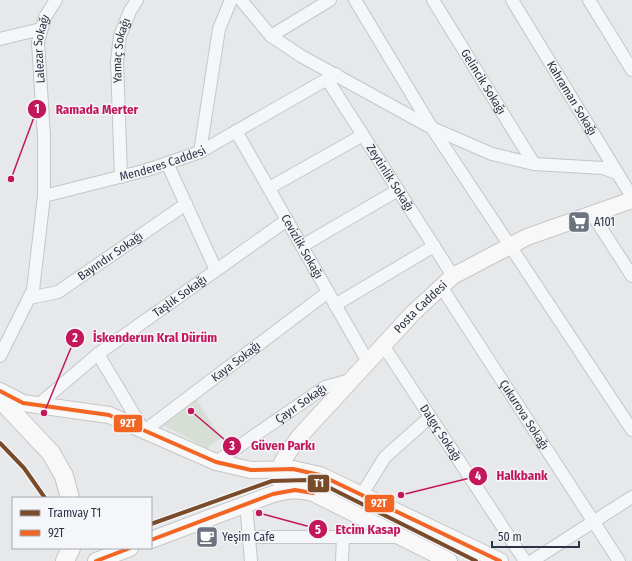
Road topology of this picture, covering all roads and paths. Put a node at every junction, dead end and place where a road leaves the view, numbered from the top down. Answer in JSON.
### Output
{"nodes":[{"id":1,"x":56,"y":0,"type":"edge"},
{"id":2,"x":137,"y":0,"type":"edge"},
{"id":3,"x":233,"y":0,"type":"edge"},
{"id":4,"x":330,"y":0,"type":"edge"},
{"id":5,"x":355,"y":0,"type":"edge"},
{"id":6,"x":433,"y":0,"type":"edge"},
{"id":7,"x":512,"y":0,"type":"edge"},
{"id":8,"x":589,"y":0,"type":"edge"},
{"id":9,"x":42,"y":29,"type":"junction"},
{"id":10,"x":271,"y":36,"type":"junction"},
{"id":11,"x":0,"y":39,"type":"edge"},
{"id":12,"x":632,"y":70,"type":"edge"},
{"id":13,"x":332,"y":76,"type":"junction"},
{"id":14,"x":432,"y":128,"type":"junction"},
{"id":15,"x":236,"y":132,"type":"junction"},
{"id":16,"x":363,"y":135,"type":"junction"},
{"id":17,"x":200,"y":152,"type":"junction"},
{"id":18,"x":167,"y":163,"type":"junction"},
{"id":19,"x":534,"y":164,"type":"junction"},
{"id":20,"x":617,"y":172,"type":"junction"},
{"id":21,"x":121,"y":177,"type":"junction"},
{"id":22,"x":268,"y":188,"type":"junction"},
{"id":23,"x":398,"y":190,"type":"junction"},
{"id":24,"x":44,"y":196,"type":"junction"},
{"id":25,"x":632,"y":197,"type":"edge"},
{"id":26,"x":632,"y":200,"type":"edge"},
{"id":27,"x":186,"y":204,"type":"junction"},
{"id":28,"x":592,"y":214,"type":"junction"},
{"id":29,"x":287,"y":220,"type":"junction"},
{"id":30,"x":511,"y":245,"type":"junction"},
{"id":31,"x":302,"y":246,"type":"junction"},
{"id":32,"x":434,"y":246,"type":"junction"},
{"id":33,"x":216,"y":270,"type":"junction"},
{"id":34,"x":632,"y":276,"type":"edge"},
{"id":35,"x":448,"y":282,"type":"junction"},
{"id":36,"x":328,"y":292,"type":"junction"},
{"id":37,"x":29,"y":298,"type":"junction"},
{"id":38,"x":335,"y":305,"type":"junction"},
{"id":39,"x":383,"y":345,"type":"junction"},
{"id":40,"x":98,"y":354,"type":"junction"},
{"id":41,"x":0,"y":356,"type":"edge"},
{"id":42,"x":368,"y":362,"type":"junction"},
{"id":43,"x":350,"y":380,"type":"junction"},
{"id":44,"x":0,"y":391,"type":"edge"},
{"id":45,"x":0,"y":399,"type":"edge"},
{"id":46,"x":38,"y":405,"type":"junction"},
{"id":47,"x":430,"y":417,"type":"junction"},
{"id":48,"x":632,"y":430,"type":"edge"},
{"id":49,"x":144,"y":431,"type":"junction"},
{"id":50,"x":216,"y":462,"type":"junction"},
{"id":51,"x":280,"y":469,"type":"junction"},
{"id":52,"x":288,"y":490,"type":"junction"},
{"id":53,"x":362,"y":494,"type":"junction"},
{"id":54,"x":70,"y":497,"type":"edge"},
{"id":55,"x":632,"y":497,"type":"edge"},
{"id":56,"x":246,"y":504,"type":"junction"},
{"id":57,"x":592,"y":522,"type":"junction"},
{"id":58,"x":250,"y":537,"type":"junction"},
{"id":59,"x":403,"y":537,"type":"junction"},
{"id":60,"x":343,"y":538,"type":"junction"},
{"id":61,"x":152,"y":540,"type":"edge"},
{"id":62,"x":71,"y":549,"type":"edge"},
{"id":63,"x":89,"y":549,"type":"edge"},
{"id":64,"x":127,"y":549,"type":"edge"},
{"id":65,"x":65,"y":561,"type":"edge"},
{"id":66,"x":95,"y":561,"type":"edge"},
{"id":67,"x":251,"y":561,"type":"edge"},
{"id":68,"x":342,"y":561,"type":"edge"},
{"id":69,"x":449,"y":561,"type":"edge"},
{"id":70,"x":500,"y":561,"type":"edge"},
{"id":71,"x":525,"y":561,"type":"edge"},
{"id":72,"x":532,"y":561,"type":"edge"},
{"id":73,"x":619,"y":561,"type":"edge"}],
"edges":[{"from":1,"to":9,"type":"street","name":"Lalezar Sokağı"},
{"from":2,"to":21,"type":"street","name":"Yamaç Sokağı"},
{"from":3,"to":10,"type":"street"},
{"from":3,"to":17,"type":"street","name":"Menderes Caddesi"},
{"from":4,"to":10,"type":"street"},
{"from":5,"to":14,"type":"street"},
{"from":6,"to":19,"type":"street","name":"Gelincik Sokağı"},
{"from":7,"to":20,"type":"street","name":"Kahraman Sokağı"},
{"from":8,"to":12,"type":"street"},
{"from":9,"to":11,"type":"street"},
{"from":9,"to":24,"type":"street","name":"Lalezar Sokağı"},
{"from":10,"to":13,"type":"street"},
{"from":13,"to":14,"type":"street"},
{"from":13,"to":15,"type":"street"},
{"from":13,"to":16,"type":"street","name":"Zeytinlik Sokağı"},
{"from":14,"to":19,"type":"street"},
{"from":14,"to":30,"type":"street"},
{"from":15,"to":17,"type":"street"},
{"from":15,"to":22,"type":"street","name":"Cevizlik Sokağı"},
{"from":16,"to":22,"type":"street"},
{"from":16,"to":23,"type":"street","name":"Zeytinlik Sokağı"},
{"from":17,"to":18,"type":"street","name":"Menderes Caddesi"},
{"from":18,"to":21,"type":"street","name":"Menderes Caddesi"},
{"from":18,"to":27,"type":"street"},
{"from":19,"to":20,"type":"street"},
{"from":20,"to":25,"type":"street","name":"Kahraman Sokağı"},
{"from":21,"to":24,"type":"street","name":"Menderes Caddesi"},
{"from":22,"to":29,"type":"street","name":"Cevizlik Sokağı"},
{"from":23,"to":31,"type":"street"},
{"from":23,"to":32,"type":"street","name":"Zeytinlik Sokağı"},
{"from":24,"to":37,"type":"street","name":"Lalezar Sokağı"},
{"from":26,"to":28,"type":"main road","name":"Posta Caddesi"},
{"from":27,"to":33,"type":"street"},
{"from":27,"to":37,"type":"street","name":"Bayındır Sokağı"},
{"from":28,"to":30,"type":"main road","name":"Posta Caddesi"},
{"from":28,"to":34,"type":"street"},
{"from":29,"to":31,"type":"street","name":"Cevizlik Sokağı"},
{"from":29,"to":33,"type":"street","name":"Taşlık Sokağı"},
{"from":30,"to":35,"type":"main road","name":"Posta Caddesi"},
{"from":30,"to":48,"type":"street"},
{"from":31,"to":36,"type":"street","name":"Cevizlik Sokağı"},
{"from":32,"to":35,"type":"street","name":"Zeytinlik Sokağı"},
{"from":32,"to":38,"type":"street"},
{"from":33,"to":40,"type":"street","name":"Taşlık Sokağı"},
{"from":35,"to":39,"type":"main road","name":"Posta Caddesi"},
{"from":35,"to":57,"type":"street","name":"Çukurova Sokağı"},
{"from":36,"to":38,"type":"street","name":"Cevizlik Sokağı"},
{"from":36,"to":49,"type":"street","name":"Kaya Sokağı"},
{"from":37,"to":41,"type":"street","name":"Lalezar Sokağı"},
{"from":38,"to":42,"type":"street","name":"Cevizlik Sokağı"},
{"from":39,"to":42,"type":"main road","name":"Posta Caddesi"},
{"from":39,"to":47,"type":"street","name":"Dalgıç Sokağı"},
{"from":40,"to":46,"type":"street","name":"Taşlık Sokağı"},
{"from":40,"to":49,"type":"street"},
{"from":42,"to":43,"type":"main road","name":"Posta Caddesi"},
{"from":43,"to":50,"type":"street","name":"Çayır Sokağı"},
{"from":43,"to":51,"type":"main road","name":"Posta Caddesi"},
{"from":44,"to":46,"type":"main road"},
{"from":45,"to":54,"type":"main road"},
{"from":46,"to":49,"type":"main road"},
{"from":47,"to":53,"type":"street"},
{"from":47,"to":71,"type":"street","name":"Dalgıç Sokağı"},
{"from":49,"to":50,"type":"main road"},
{"from":50,"to":51,"type":"main road"},
{"from":51,"to":52,"type":"main road"},
{"from":51,"to":53,"type":"main road"},
{"from":52,"to":56,"type":"main road"},
{"from":52,"to":59,"type":"main road"},
{"from":53,"to":70,"type":"main road"},
{"from":55,"to":57,"type":"street"},
{"from":56,"to":58,"type":"street"},
{"from":56,"to":61,"type":"main road"},
{"from":57,"to":72,"type":"street"},
{"from":57,"to":73,"type":"street","name":"Çukurova Sokağı"},
{"from":58,"to":60,"type":"street"},
{"from":58,"to":67,"type":"street"},
{"from":59,"to":60,"type":"street"},
{"from":59,"to":69,"type":"main road"},
{"from":60,"to":68,"type":"street"},
{"from":62,"to":65,"type":"main road"},
{"from":63,"to":66,"type":"main road"},
{"from":64,"to":66,"type":"main road"}]}
